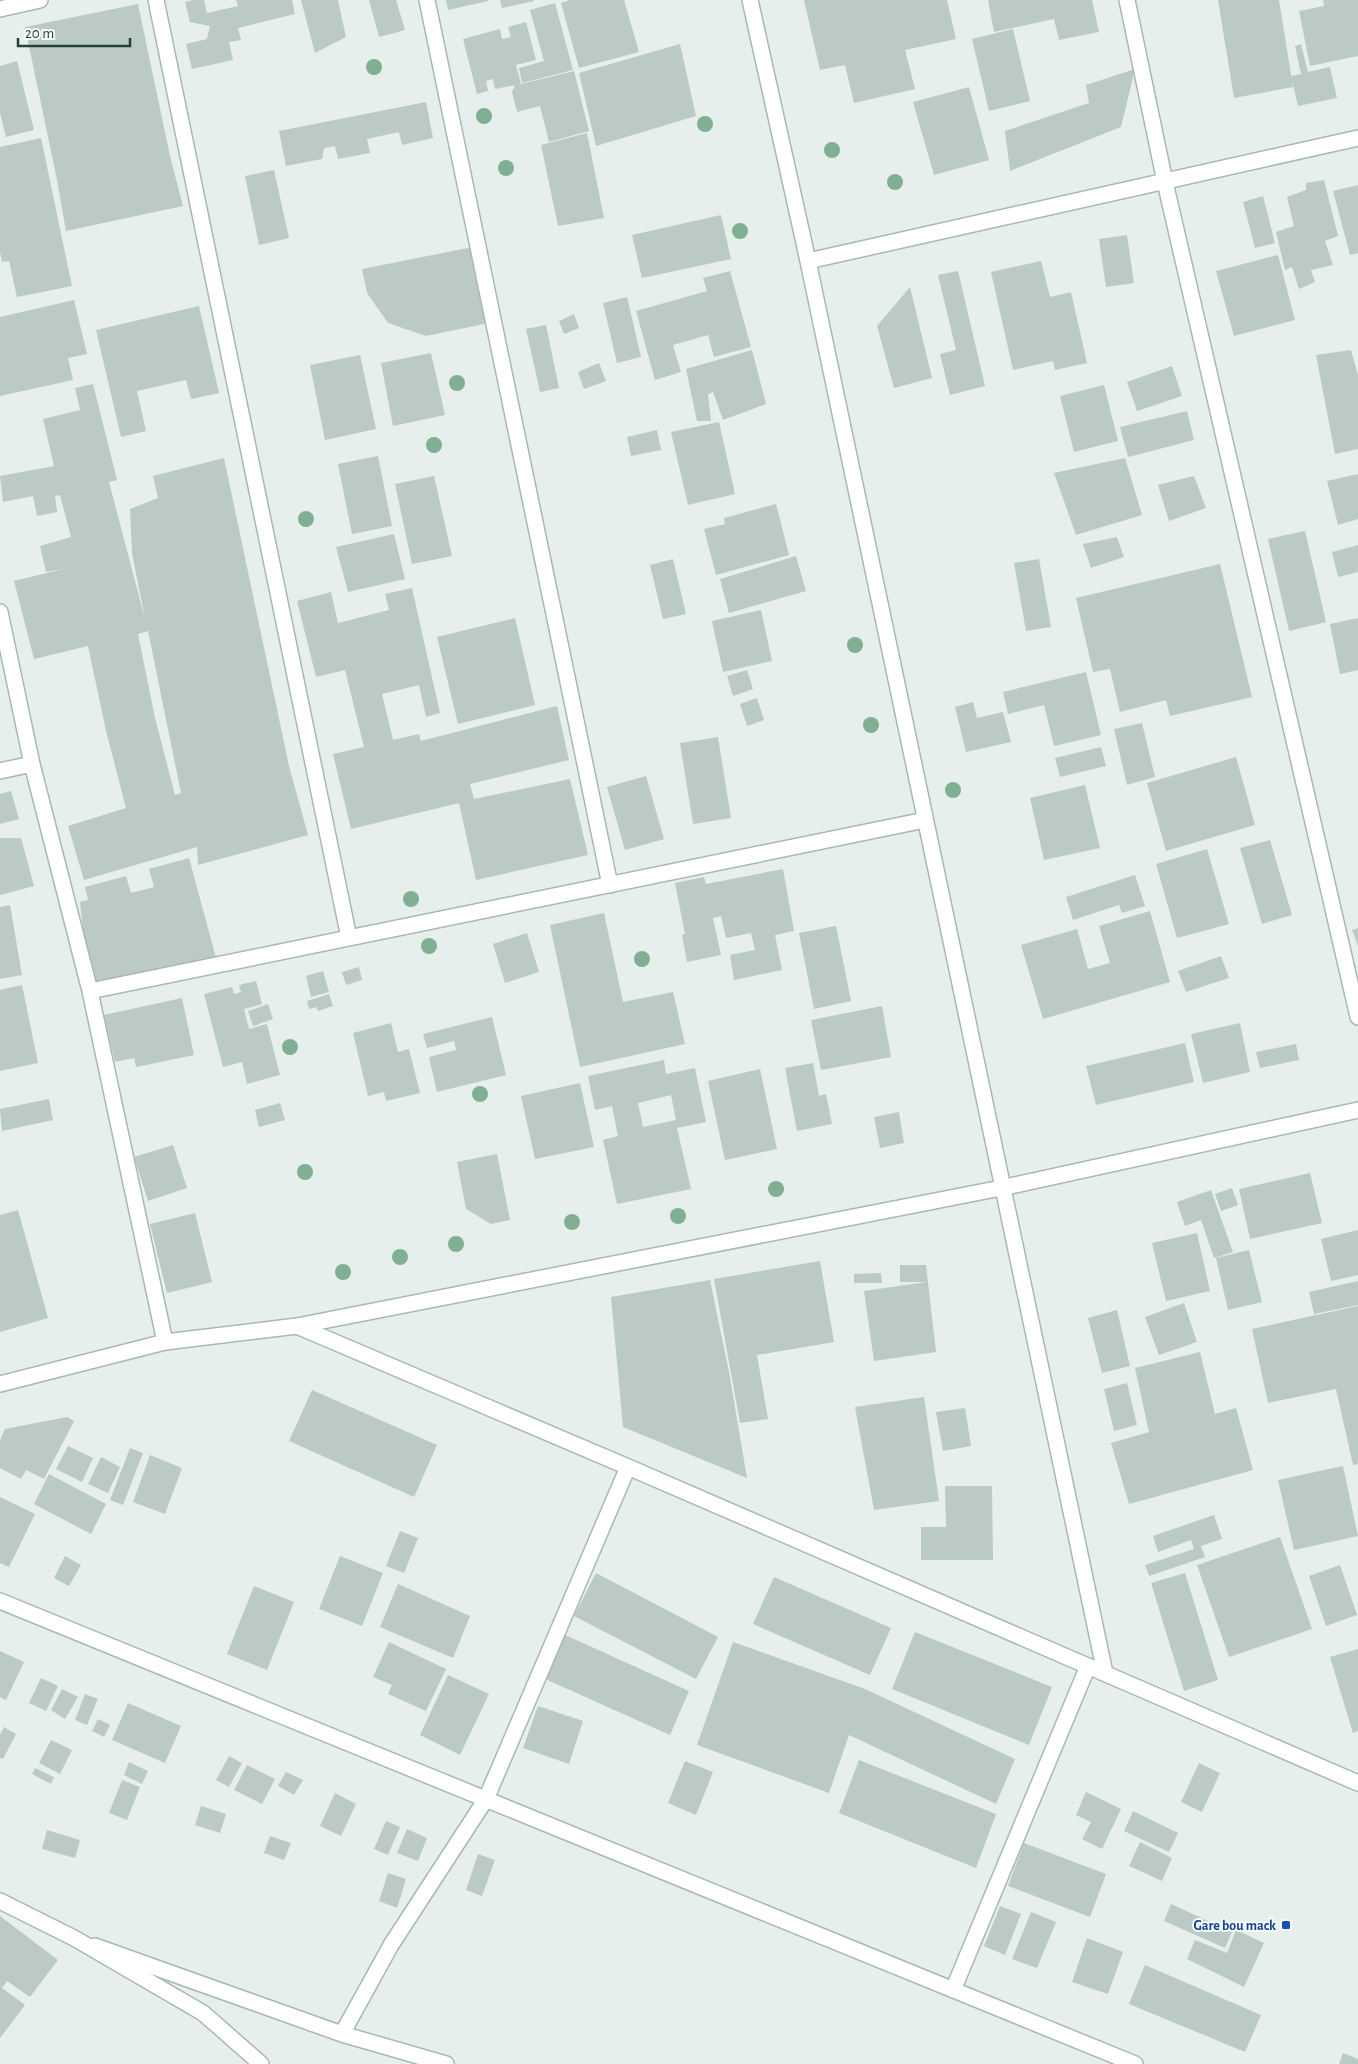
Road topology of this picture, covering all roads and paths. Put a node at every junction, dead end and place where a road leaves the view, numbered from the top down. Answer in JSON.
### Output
{"nodes":[{"id":1,"x":40,"y":0,"type":"edge"},
{"id":2,"x":156,"y":0,"type":"edge"},
{"id":3,"x":427,"y":0,"type":"edge"},
{"id":4,"x":750,"y":0,"type":"edge"},
{"id":5,"x":1126,"y":0,"type":"edge"},
{"id":6,"x":0,"y":8,"type":"edge"},
{"id":7,"x":1358,"y":138,"type":"edge"},
{"id":8,"x":1165,"y":182,"type":"junction"},
{"id":9,"x":808,"y":261,"type":"junction"},
{"id":10,"x":0,"y":612,"type":"edge"},
{"id":11,"x":32,"y":764,"type":"junction"},
{"id":12,"x":0,"y":771,"type":"edge"},
{"id":13,"x":926,"y":820,"type":"junction"},
{"id":14,"x":610,"y":885,"type":"junction"},
{"id":15,"x":349,"y":938,"type":"junction"},
{"id":16,"x":90,"y":991,"type":"junction"},
{"id":17,"x":1358,"y":1017,"type":"edge"},
{"id":18,"x":1358,"y":1110,"type":"edge"},
{"id":19,"x":1001,"y":1188,"type":"junction"},
{"id":20,"x":297,"y":1326,"type":"junction"},
{"id":21,"x":165,"y":1342,"type":"junction"},
{"id":22,"x":0,"y":1384,"type":"edge"},
{"id":23,"x":628,"y":1466,"type":"junction"},
{"id":24,"x":0,"y":1601,"type":"edge"},
{"id":25,"x":1088,"y":1666,"type":"junction"},
{"id":26,"x":1105,"y":1673,"type":"junction"},
{"id":27,"x":1358,"y":1783,"type":"edge"},
{"id":28,"x":486,"y":1799,"type":"junction"},
{"id":29,"x":0,"y":1901,"type":"edge"},
{"id":30,"x":74,"y":1938,"type":"junction"},
{"id":31,"x":953,"y":1990,"type":"junction"},
{"id":32,"x":342,"y":2034,"type":"junction"},
{"id":33,"x":261,"y":2064,"type":"edge"},
{"id":34,"x":446,"y":2064,"type":"edge"},
{"id":35,"x":1135,"y":2064,"type":"edge"}],
"edges":[{"from":1,"to":6,"type":"street"},
{"from":2,"to":15,"type":"street"},
{"from":3,"to":14,"type":"street"},
{"from":4,"to":9,"type":"street"},
{"from":5,"to":8,"type":"street"},
{"from":7,"to":8,"type":"street"},
{"from":8,"to":9,"type":"street"},
{"from":8,"to":17,"type":"street"},
{"from":9,"to":13,"type":"street"},
{"from":10,"to":11,"type":"street"},
{"from":11,"to":12,"type":"street"},
{"from":11,"to":16,"type":"street"},
{"from":13,"to":14,"type":"street"},
{"from":13,"to":19,"type":"street"},
{"from":14,"to":15,"type":"street"},
{"from":15,"to":16,"type":"street"},
{"from":16,"to":21,"type":"street"},
{"from":18,"to":19,"type":"street"},
{"from":19,"to":20,"type":"street"},
{"from":19,"to":26,"type":"street"},
{"from":20,"to":21,"type":"street"},
{"from":20,"to":23,"type":"street"},
{"from":21,"to":22,"type":"street"},
{"from":23,"to":25,"type":"street"},
{"from":23,"to":28,"type":"street"},
{"from":24,"to":28,"type":"street"},
{"from":25,"to":26,"type":"street"},
{"from":25,"to":31,"type":"street"},
{"from":26,"to":27,"type":"street"},
{"from":28,"to":31,"type":"street"},
{"from":28,"to":32,"type":"street"},
{"from":29,"to":30,"type":"street"},
{"from":30,"to":32,"type":"street"},
{"from":30,"to":33,"type":"street"},
{"from":31,"to":35,"type":"street"},
{"from":32,"to":34,"type":"street"}]}
